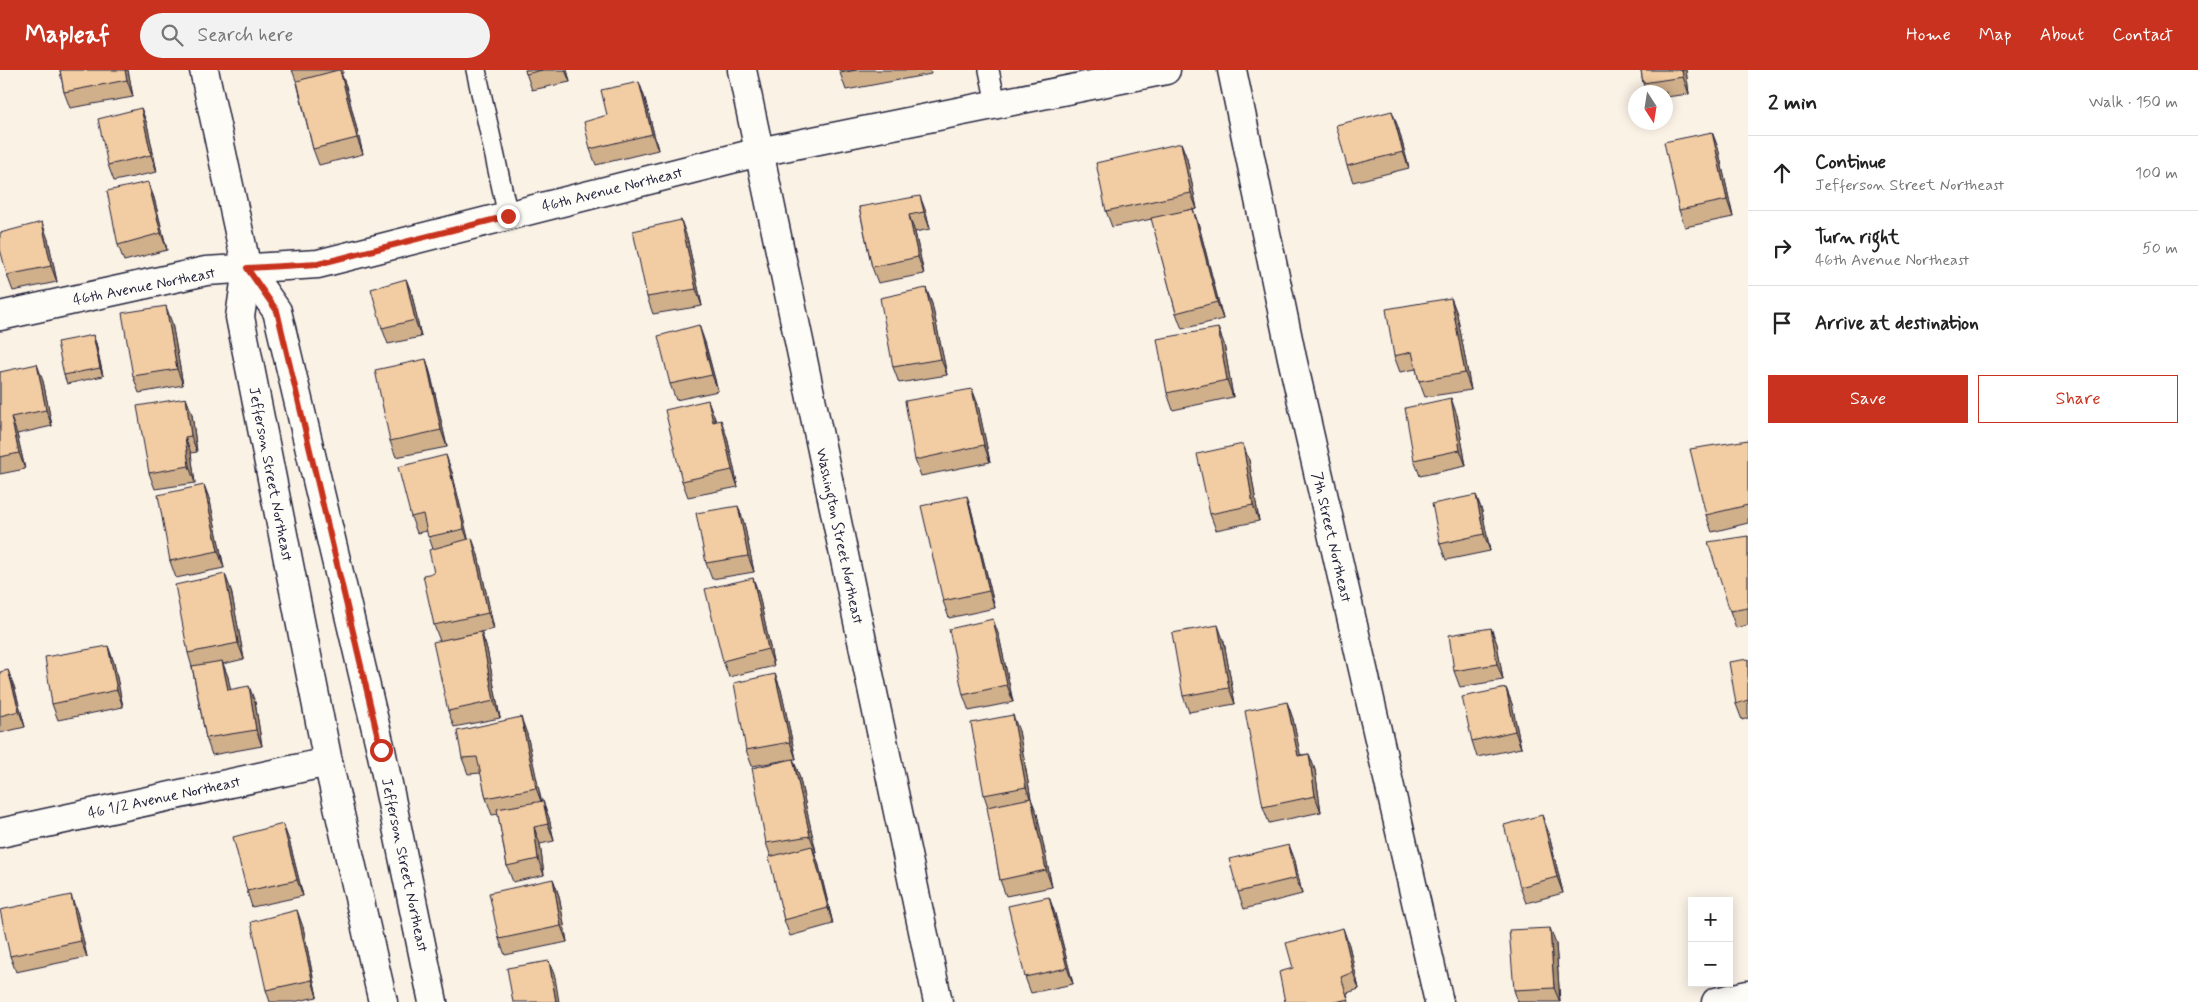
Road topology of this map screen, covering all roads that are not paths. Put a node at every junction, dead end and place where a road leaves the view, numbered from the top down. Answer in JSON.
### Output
{"nodes":[{"id":1,"x":204,"y":70,"type":"edge"},
{"id":2,"x":476,"y":70,"type":"edge"},
{"id":3,"x":742,"y":70,"type":"edge"},
{"id":4,"x":989,"y":70,"type":"edge"},
{"id":5,"x":1166,"y":70,"type":"edge"},
{"id":6,"x":1232,"y":70,"type":"edge"},
{"id":7,"x":996,"y":104,"type":"junction"},
{"id":8,"x":759,"y":152,"type":"junction"},
{"id":9,"x":508,"y":216,"type":"junction"},
{"id":10,"x":247,"y":268,"type":"junction"},
{"id":11,"x":0,"y":316,"type":"edge"},
{"id":12,"x":328,"y":762,"type":"junction"},
{"id":13,"x":0,"y":833,"type":"edge"},
{"id":14,"x":1748,"y":995,"type":"edge"},
{"id":15,"x":383,"y":1002,"type":"edge"},
{"id":16,"x":433,"y":1002,"type":"edge"},
{"id":17,"x":938,"y":1002,"type":"edge"},
{"id":18,"x":1439,"y":1002,"type":"edge"},
{"id":19,"x":1716,"y":1002,"type":"edge"}],
"edges":[{"from":1,"to":10,"type":"street","name":"Jefferson Street Northeast"},
{"from":2,"to":9,"type":"lane"},
{"from":3,"to":8,"type":"street","name":"Washington Street Northeast"},
{"from":4,"to":7,"type":"lane"},
{"from":5,"to":7,"type":"street","name":"46th Avenue Northeast"},
{"from":6,"to":18,"type":"street","name":"7th Street Northeast"},
{"from":7,"to":8,"type":"street","name":"46th Avenue Northeast"},
{"from":8,"to":9,"type":"street","name":"46th Avenue Northeast"},
{"from":8,"to":17,"type":"street","name":"Washington Street Northeast"},
{"from":9,"to":10,"type":"street","name":"46th Avenue Northeast"},
{"from":10,"to":11,"type":"street","name":"46th Avenue Northeast"},
{"from":10,"to":12,"type":"street","name":"Jefferson Street Northeast"},
{"from":10,"to":16,"type":"street","name":"Jefferson Street Northeast"},
{"from":12,"to":13,"type":"street","name":"46 1/2 Avenue Northeast"},
{"from":12,"to":15,"type":"street","name":"Jefferson Street Northeast"},
{"from":14,"to":19,"type":"street"}]}
